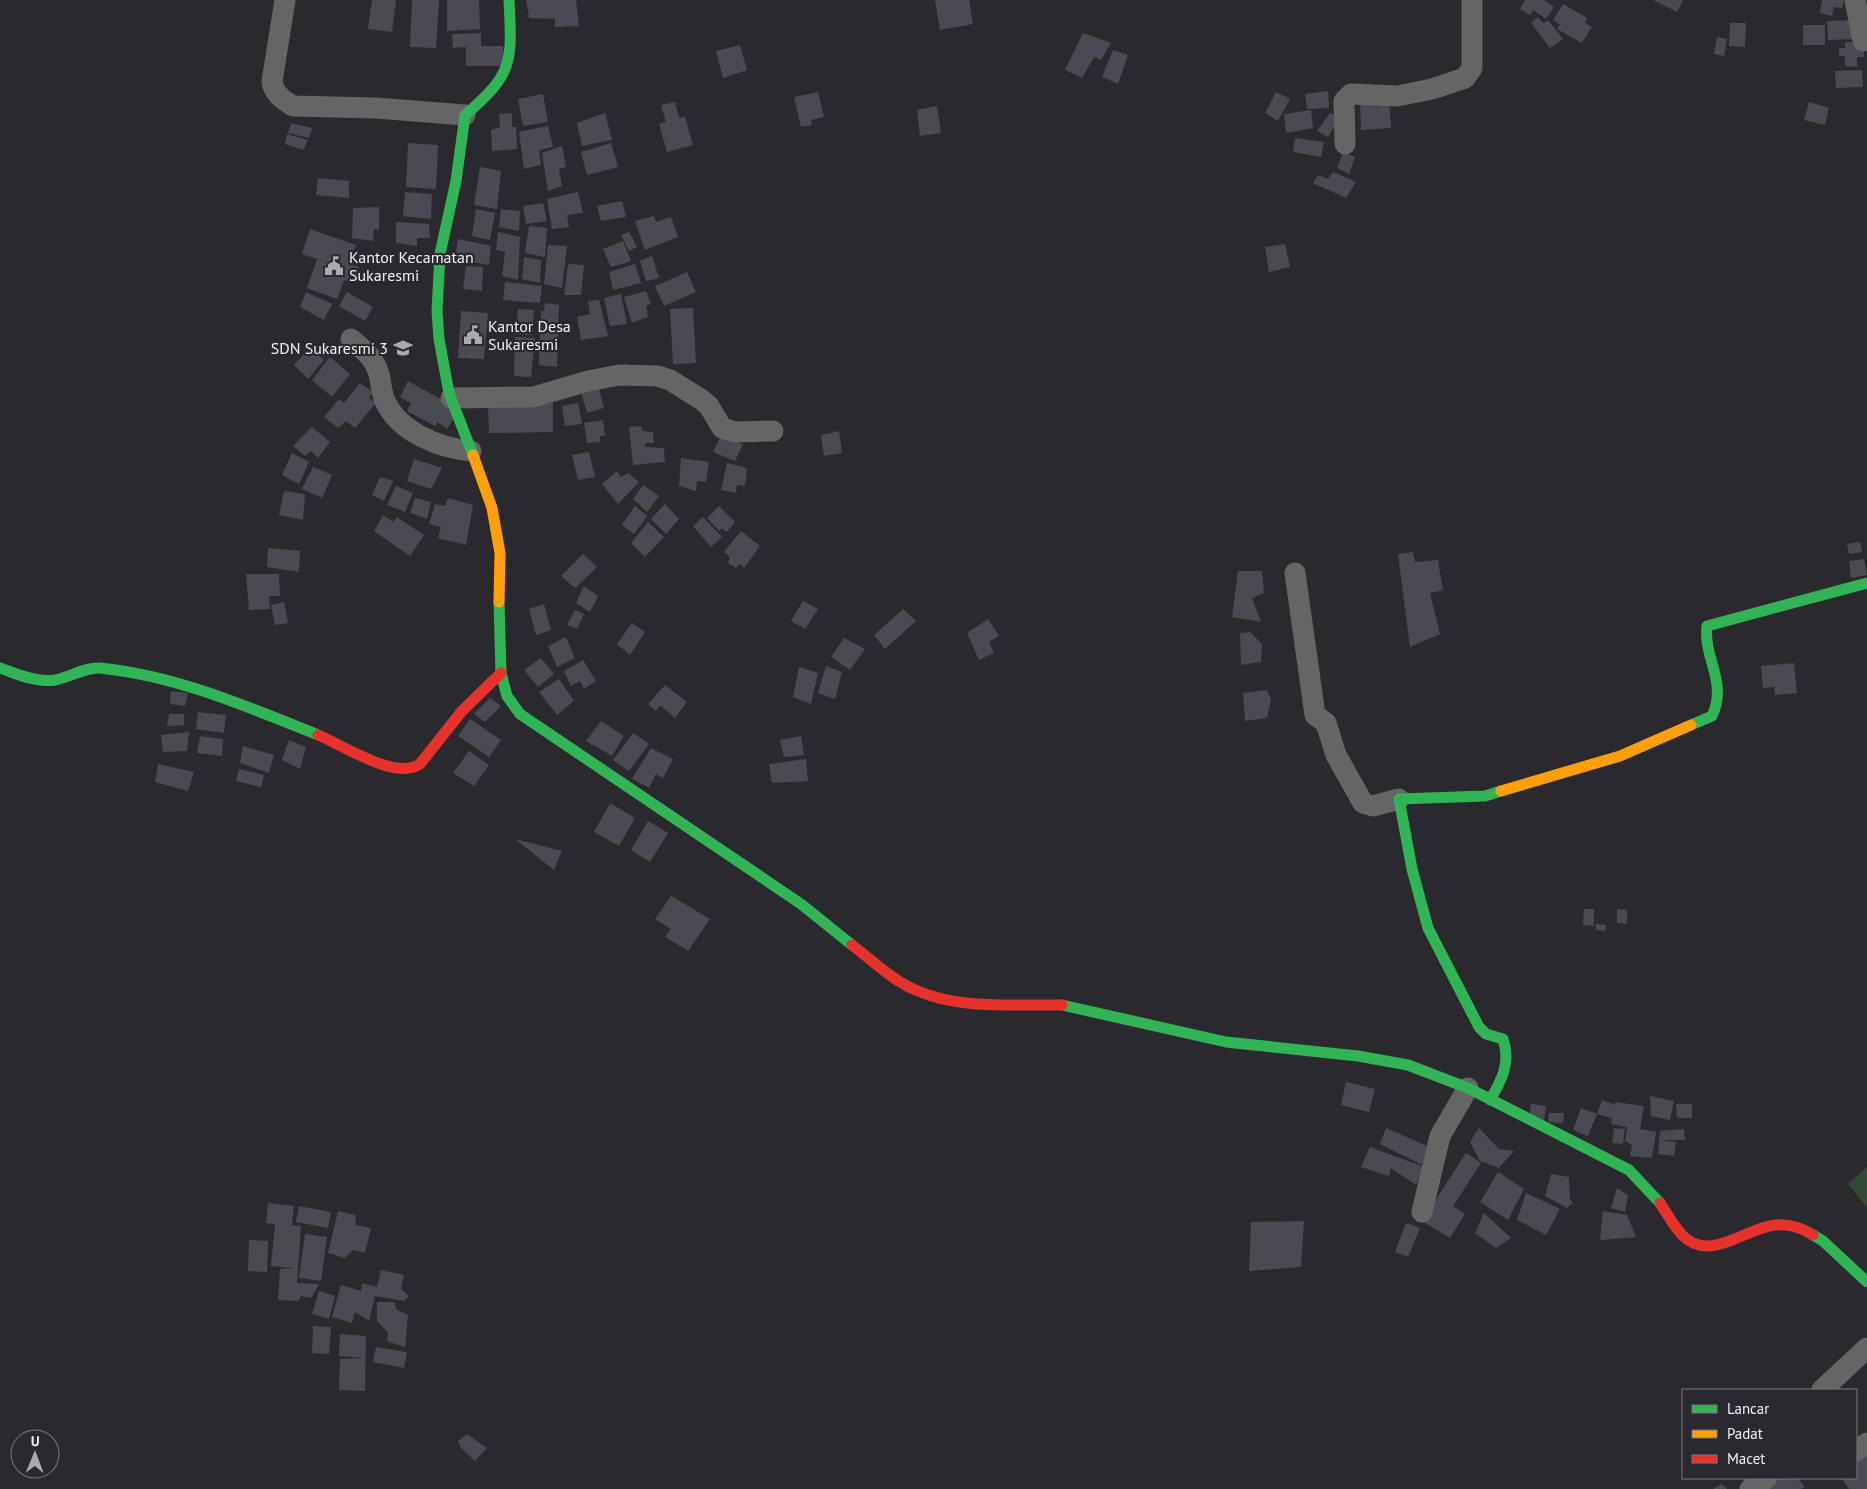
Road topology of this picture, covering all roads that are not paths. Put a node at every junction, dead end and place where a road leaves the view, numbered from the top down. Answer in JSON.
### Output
{"nodes":[{"id":1,"x":285,"y":0,"type":"edge"},
{"id":2,"x":509,"y":0,"type":"edge"},
{"id":3,"x":1472,"y":0,"type":"edge"},
{"id":4,"x":1856,"y":0,"type":"edge"},
{"id":5,"x":1863,"y":41,"type":"dead end"},
{"id":6,"x":465,"y":115,"type":"junction"},
{"id":7,"x":1345,"y":144,"type":"dead end"},
{"id":8,"x":351,"y":339,"type":"dead end"},
{"id":9,"x":451,"y":398,"type":"junction"},
{"id":10,"x":773,"y":431,"type":"dead end"},
{"id":11,"x":471,"y":451,"type":"junction"},
{"id":12,"x":1295,"y":573,"type":"dead end"},
{"id":13,"x":1867,"y":584,"type":"edge"},
{"id":14,"x":0,"y":668,"type":"edge"},
{"id":15,"x":501,"y":673,"type":"junction"},
{"id":16,"x":1400,"y":798,"type":"junction"},
{"id":17,"x":1468,"y":1088,"type":"junction"},
{"id":18,"x":1490,"y":1100,"type":"junction"},
{"id":19,"x":1422,"y":1212,"type":"dead end"},
{"id":20,"x":1867,"y":1282,"type":"edge"},
{"id":21,"x":1867,"y":1348,"type":"edge"},
{"id":22,"x":1823,"y":1389,"type":"edge"},
{"id":23,"x":1766,"y":1479,"type":"edge"},
{"id":24,"x":1750,"y":1489,"type":"edge"}],
"edges":[{"from":1,"to":6,"type":"street"},
{"from":2,"to":6,"type":"street"},
{"from":3,"to":7,"type":"street"},
{"from":4,"to":5,"type":"street"},
{"from":6,"to":9,"type":"street"},
{"from":8,"to":11,"type":"street"},
{"from":9,"to":10,"type":"street"},
{"from":9,"to":11,"type":"street"},
{"from":11,"to":15,"type":"street"},
{"from":12,"to":16,"type":"street"},
{"from":13,"to":16,"type":"street"},
{"from":14,"to":15,"type":"street"},
{"from":15,"to":17,"type":"street"},
{"from":16,"to":18,"type":"street"},
{"from":17,"to":18,"type":"street"},
{"from":17,"to":19,"type":"street"},
{"from":18,"to":20,"type":"street"},
{"from":21,"to":22,"type":"street"},
{"from":23,"to":24,"type":"street"}]}
